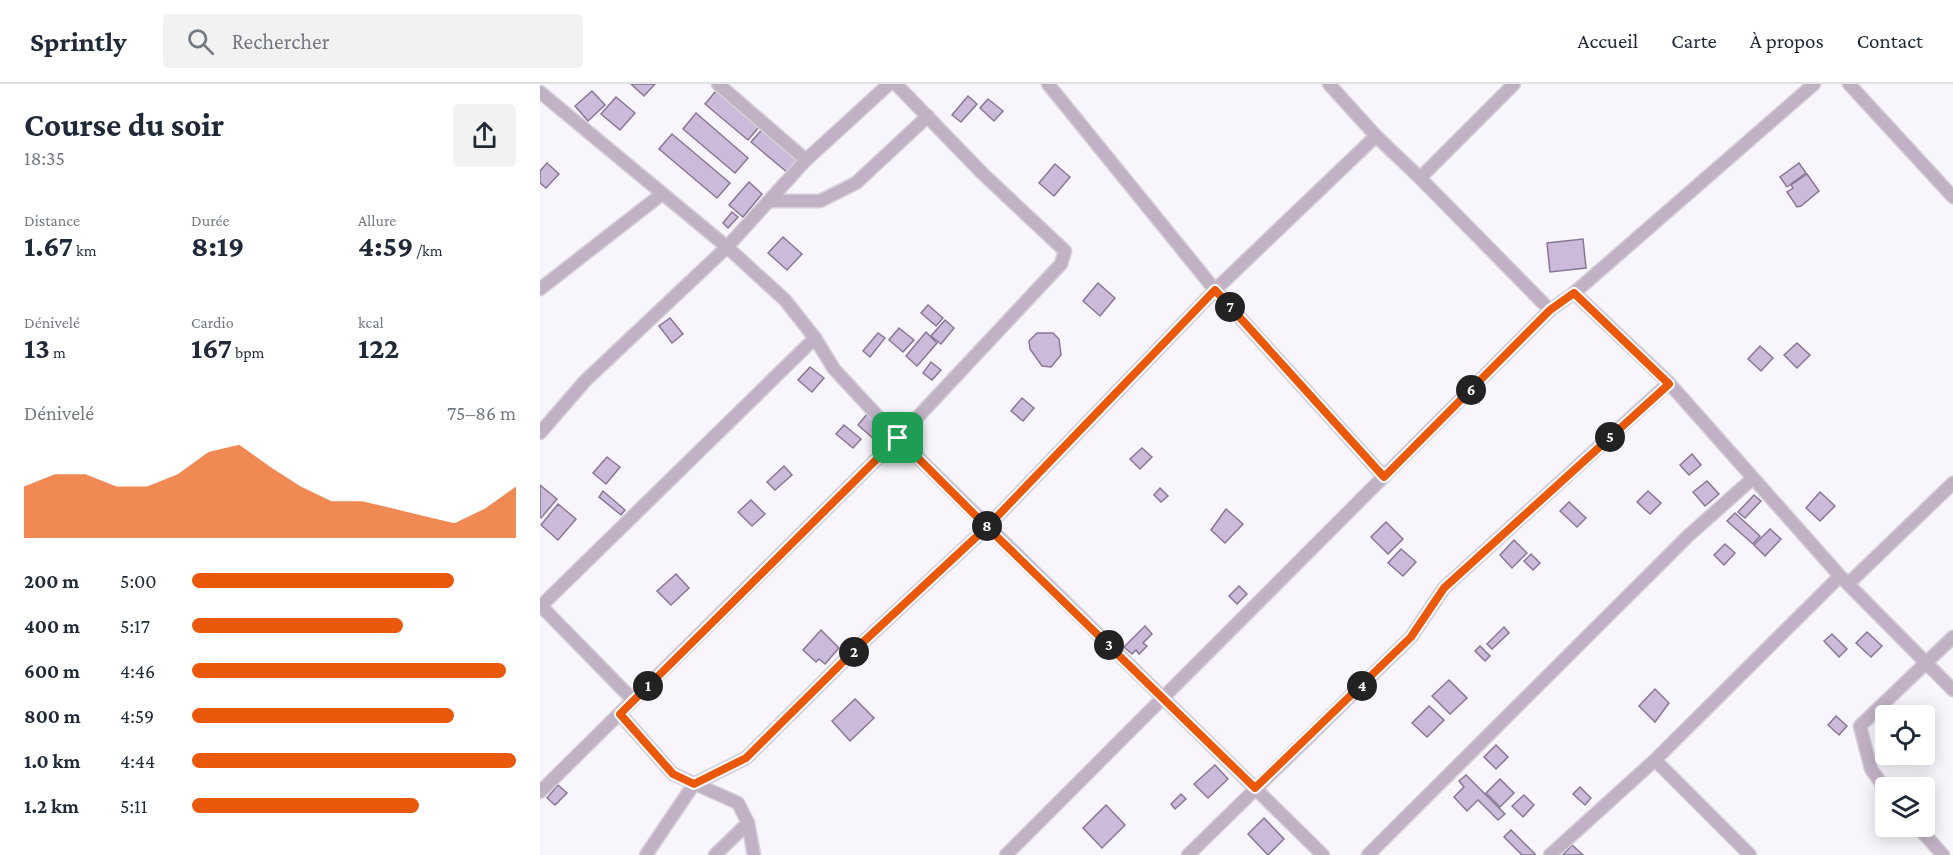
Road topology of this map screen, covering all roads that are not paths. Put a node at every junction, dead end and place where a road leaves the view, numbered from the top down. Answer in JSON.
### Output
{"nodes":[{"id":1,"x":718,"y":84,"type":"edge"},
{"id":2,"x":889,"y":84,"type":"edge"},
{"id":3,"x":896,"y":84,"type":"edge"},
{"id":4,"x":1048,"y":84,"type":"edge"},
{"id":5,"x":1514,"y":84,"type":"edge"},
{"id":6,"x":1814,"y":84,"type":"edge"},
{"id":7,"x":1850,"y":84,"type":"edge"},
{"id":8,"x":1334,"y":86,"type":"edge"},
{"id":9,"x":540,"y":92,"type":"edge"},
{"id":10,"x":928,"y":116,"type":"junction"},
{"id":11,"x":1376,"y":136,"type":"junction"},
{"id":12,"x":806,"y":160,"type":"junction"},
{"id":13,"x":1420,"y":178,"type":"junction"},
{"id":14,"x":662,"y":194,"type":"junction"},
{"id":15,"x":1953,"y":197,"type":"edge"},
{"id":16,"x":770,"y":201,"type":"junction"},
{"id":17,"x":727,"y":247,"type":"junction"},
{"id":18,"x":540,"y":289,"type":"edge"},
{"id":19,"x":1215,"y":290,"type":"junction"},
{"id":20,"x":1574,"y":293,"type":"junction"},
{"id":21,"x":1550,"y":310,"type":"junction"},
{"id":22,"x":815,"y":338,"type":"junction"},
{"id":23,"x":1669,"y":384,"type":"junction"},
{"id":24,"x":540,"y":433,"type":"edge"},
{"id":25,"x":898,"y":438,"type":"junction"},
{"id":26,"x":1384,"y":477,"type":"junction"},
{"id":27,"x":1752,"y":479,"type":"junction"},
{"id":28,"x":1953,"y":483,"type":"edge"},
{"id":29,"x":987,"y":527,"type":"junction"},
{"id":30,"x":1844,"y":580,"type":"junction"},
{"id":31,"x":540,"y":606,"type":"edge"},
{"id":32,"x":1953,"y":638,"type":"edge"},
{"id":33,"x":1926,"y":662,"type":"junction"},
{"id":34,"x":1953,"y":690,"type":"edge"},
{"id":35,"x":1162,"y":697,"type":"junction"},
{"id":36,"x":633,"y":700,"type":"junction"},
{"id":37,"x":620,"y":714,"type":"junction"},
{"id":38,"x":1655,"y":760,"type":"junction"},
{"id":39,"x":1876,"y":777,"type":"edge"},
{"id":40,"x":694,"y":784,"type":"junction"},
{"id":41,"x":1255,"y":788,"type":"junction"},
{"id":42,"x":540,"y":792,"type":"edge"},
{"id":43,"x":748,"y":823,"type":"junction"},
{"id":44,"x":1927,"y":837,"type":"edge"},
{"id":45,"x":646,"y":855,"type":"edge"},
{"id":46,"x":715,"y":855,"type":"edge"},
{"id":47,"x":754,"y":855,"type":"edge"},
{"id":48,"x":1005,"y":855,"type":"edge"},
{"id":49,"x":1188,"y":855,"type":"edge"},
{"id":50,"x":1323,"y":855,"type":"edge"},
{"id":51,"x":1368,"y":855,"type":"edge"},
{"id":52,"x":1550,"y":855,"type":"edge"},
{"id":53,"x":1750,"y":855,"type":"edge"},
{"id":54,"x":1943,"y":855,"type":"edge"}],
"edges":[{"from":1,"to":12,"type":"street"},
{"from":2,"to":12,"type":"street"},
{"from":3,"to":10,"type":"street"},
{"from":4,"to":19,"type":"street"},
{"from":5,"to":13,"type":"street"},
{"from":6,"to":20,"type":"street"},
{"from":7,"to":15,"type":"street"},
{"from":8,"to":11,"type":"street"},
{"from":9,"to":14,"type":"street"},
{"from":10,"to":16,"type":"street"},
{"from":10,"to":25,"type":"street"},
{"from":11,"to":13,"type":"street"},
{"from":11,"to":19,"type":"street"},
{"from":12,"to":16,"type":"street"},
{"from":13,"to":21,"type":"street"},
{"from":14,"to":17,"type":"street"},
{"from":14,"to":18,"type":"street"},
{"from":16,"to":17,"type":"street"},
{"from":17,"to":22,"type":"street"},
{"from":17,"to":24,"type":"street"},
{"from":19,"to":26,"type":"street"},
{"from":19,"to":29,"type":"street"},
{"from":20,"to":21,"type":"street"},
{"from":20,"to":23,"type":"street"},
{"from":21,"to":26,"type":"street"},
{"from":22,"to":25,"type":"street"},
{"from":22,"to":31,"type":"street"},
{"from":23,"to":27,"type":"street"},
{"from":23,"to":41,"type":"street"},
{"from":25,"to":29,"type":"street"},
{"from":25,"to":36,"type":"street"},
{"from":26,"to":35,"type":"street"},
{"from":27,"to":30,"type":"street"},
{"from":27,"to":51,"type":"street"},
{"from":28,"to":30,"type":"street"},
{"from":29,"to":35,"type":"street"},
{"from":29,"to":40,"type":"street"},
{"from":30,"to":33,"type":"street"},
{"from":30,"to":38,"type":"street"},
{"from":31,"to":36,"type":"street"},
{"from":32,"to":33,"type":"street"},
{"from":33,"to":34,"type":"street"},
{"from":33,"to":39,"type":"street"},
{"from":35,"to":41,"type":"street"},
{"from":35,"to":48,"type":"street"},
{"from":36,"to":37,"type":"street"},
{"from":37,"to":40,"type":"street"},
{"from":37,"to":42,"type":"street"},
{"from":38,"to":52,"type":"street"},
{"from":38,"to":53,"type":"street"},
{"from":40,"to":43,"type":"street"},
{"from":40,"to":45,"type":"street"},
{"from":41,"to":49,"type":"street"},
{"from":41,"to":50,"type":"street"},
{"from":43,"to":46,"type":"street"},
{"from":43,"to":47,"type":"street"},
{"from":44,"to":54,"type":"street"}]}
